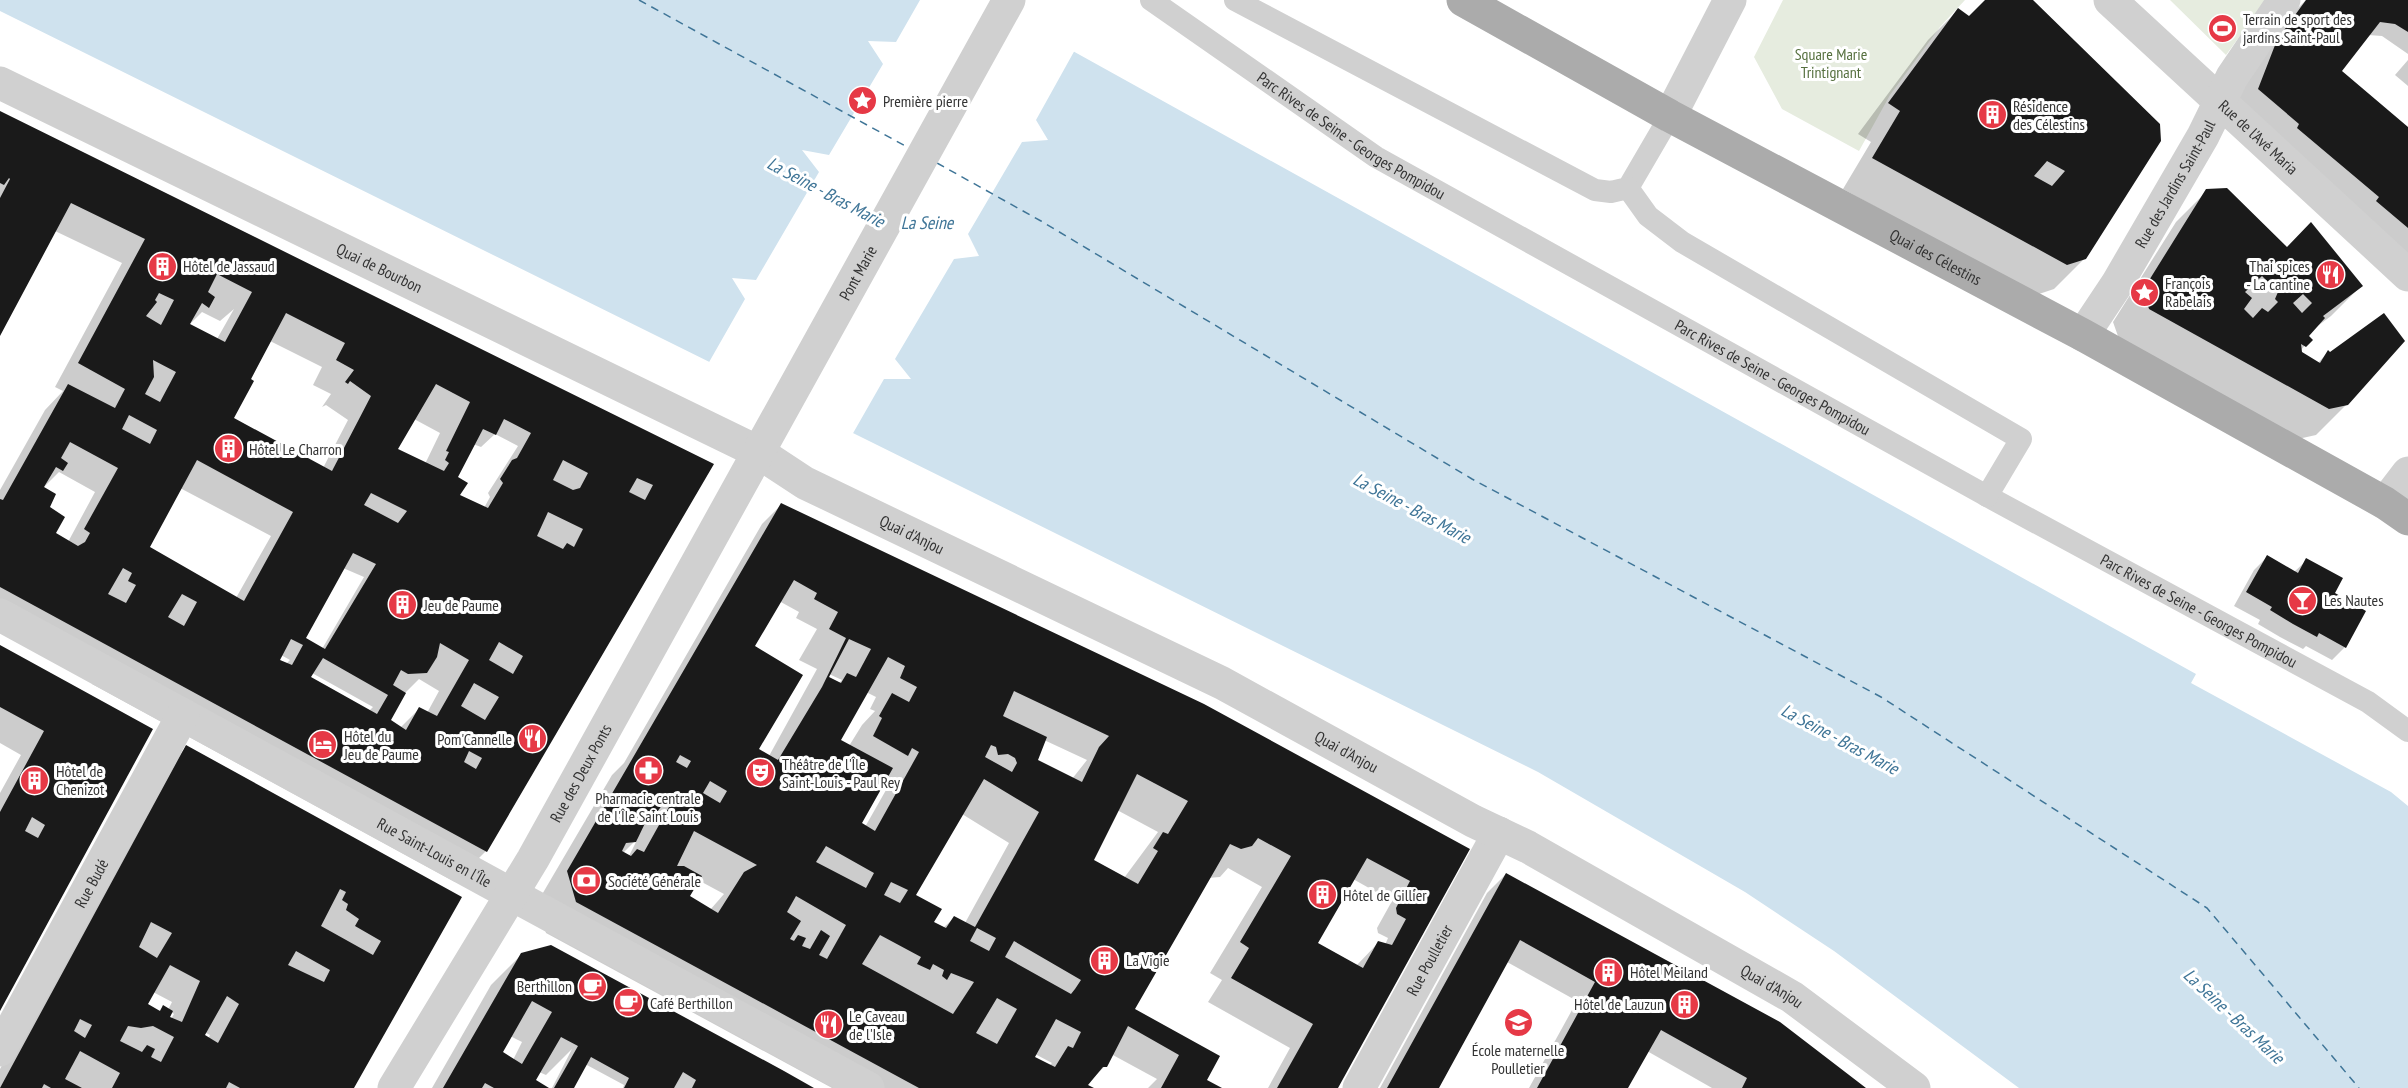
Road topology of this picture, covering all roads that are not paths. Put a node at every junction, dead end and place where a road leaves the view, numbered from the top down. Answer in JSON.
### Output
{"nodes":[{"id":1,"x":1009,"y":0,"type":"edge"},
{"id":2,"x":1151,"y":0,"type":"edge"},
{"id":3,"x":1235,"y":0,"type":"edge"},
{"id":4,"x":1463,"y":0,"type":"edge"},
{"id":5,"x":1730,"y":0,"type":"edge"},
{"id":6,"x":2110,"y":0,"type":"edge"},
{"id":7,"x":2284,"y":0,"type":"edge"},
{"id":8,"x":0,"y":83,"type":"edge"},
{"id":9,"x":2221,"y":103,"type":"junction"},
{"id":10,"x":1670,"y":116,"type":"junction"},
{"id":11,"x":1628,"y":188,"type":"junction"},
{"id":12,"x":2408,"y":275,"type":"edge"},
{"id":13,"x":2083,"y":335,"type":"junction"},
{"id":14,"x":758,"y":452,"type":"junction"},
{"id":15,"x":2408,"y":473,"type":"edge"},
{"id":16,"x":1987,"y":496,"type":"junction"},
{"id":17,"x":2396,"y":511,"type":"edge"},
{"id":18,"x":0,"y":615,"type":"edge"},
{"id":19,"x":183,"y":715,"type":"junction"},
{"id":20,"x":2408,"y":731,"type":"edge"},
{"id":21,"x":1499,"y":833,"type":"junction"},
{"id":22,"x":511,"y":894,"type":"junction"},
{"id":23,"x":0,"y":1050,"type":"edge"},
{"id":24,"x":394,"y":1088,"type":"edge"},
{"id":25,"x":868,"y":1088,"type":"edge"},
{"id":26,"x":1359,"y":1088,"type":"edge"},
{"id":27,"x":1914,"y":1088,"type":"edge"}],
"edges":[{"from":1,"to":14,"type":"street","name":"Pont Marie"},
{"from":2,"to":16,"type":"lane","name":"Parc Rives de Seine - Georges Pompidou"},
{"from":3,"to":11,"type":"lane"},
{"from":4,"to":10,"type":"main road","name":"Quai des Célestins"},
{"from":5,"to":10,"type":"street"},
{"from":6,"to":9,"type":"street","name":"Rue de l'Avé Maria"},
{"from":7,"to":9,"type":"street","name":"Rue des Jardins Saint-Paul"},
{"from":8,"to":14,"type":"street","name":"Quai de Bourbon"},
{"from":9,"to":12,"type":"street","name":"Rue de l'Avé Maria"},
{"from":9,"to":13,"type":"street","name":"Rue des Jardins Saint-Paul"},
{"from":10,"to":11,"type":"lane"},
{"from":10,"to":13,"type":"main road","name":"Quai des Célestins"},
{"from":11,"to":16,"type":"lane"},
{"from":13,"to":17,"type":"main road","name":"Quai des Célestins"},
{"from":14,"to":21,"type":"street","name":"Quai d'Anjou"},
{"from":14,"to":22,"type":"street","name":"Rue des Deux Ponts"},
{"from":15,"to":17,"type":"street"},
{"from":16,"to":20,"type":"lane","name":"Parc Rives de Seine - Georges Pompidou"},
{"from":18,"to":19,"type":"street","name":"Rue Saint-Louis en l'Île"},
{"from":19,"to":22,"type":"street","name":"Rue Saint-Louis en l'Île"},
{"from":19,"to":23,"type":"street","name":"Rue Budé"},
{"from":21,"to":26,"type":"street","name":"Rue Poulletier"},
{"from":21,"to":27,"type":"street","name":"Quai d'Anjou"},
{"from":22,"to":24,"type":"street","name":"Rue des Deux Ponts"},
{"from":22,"to":25,"type":"street","name":"Rue Saint-Louis en l'Île"}]}
